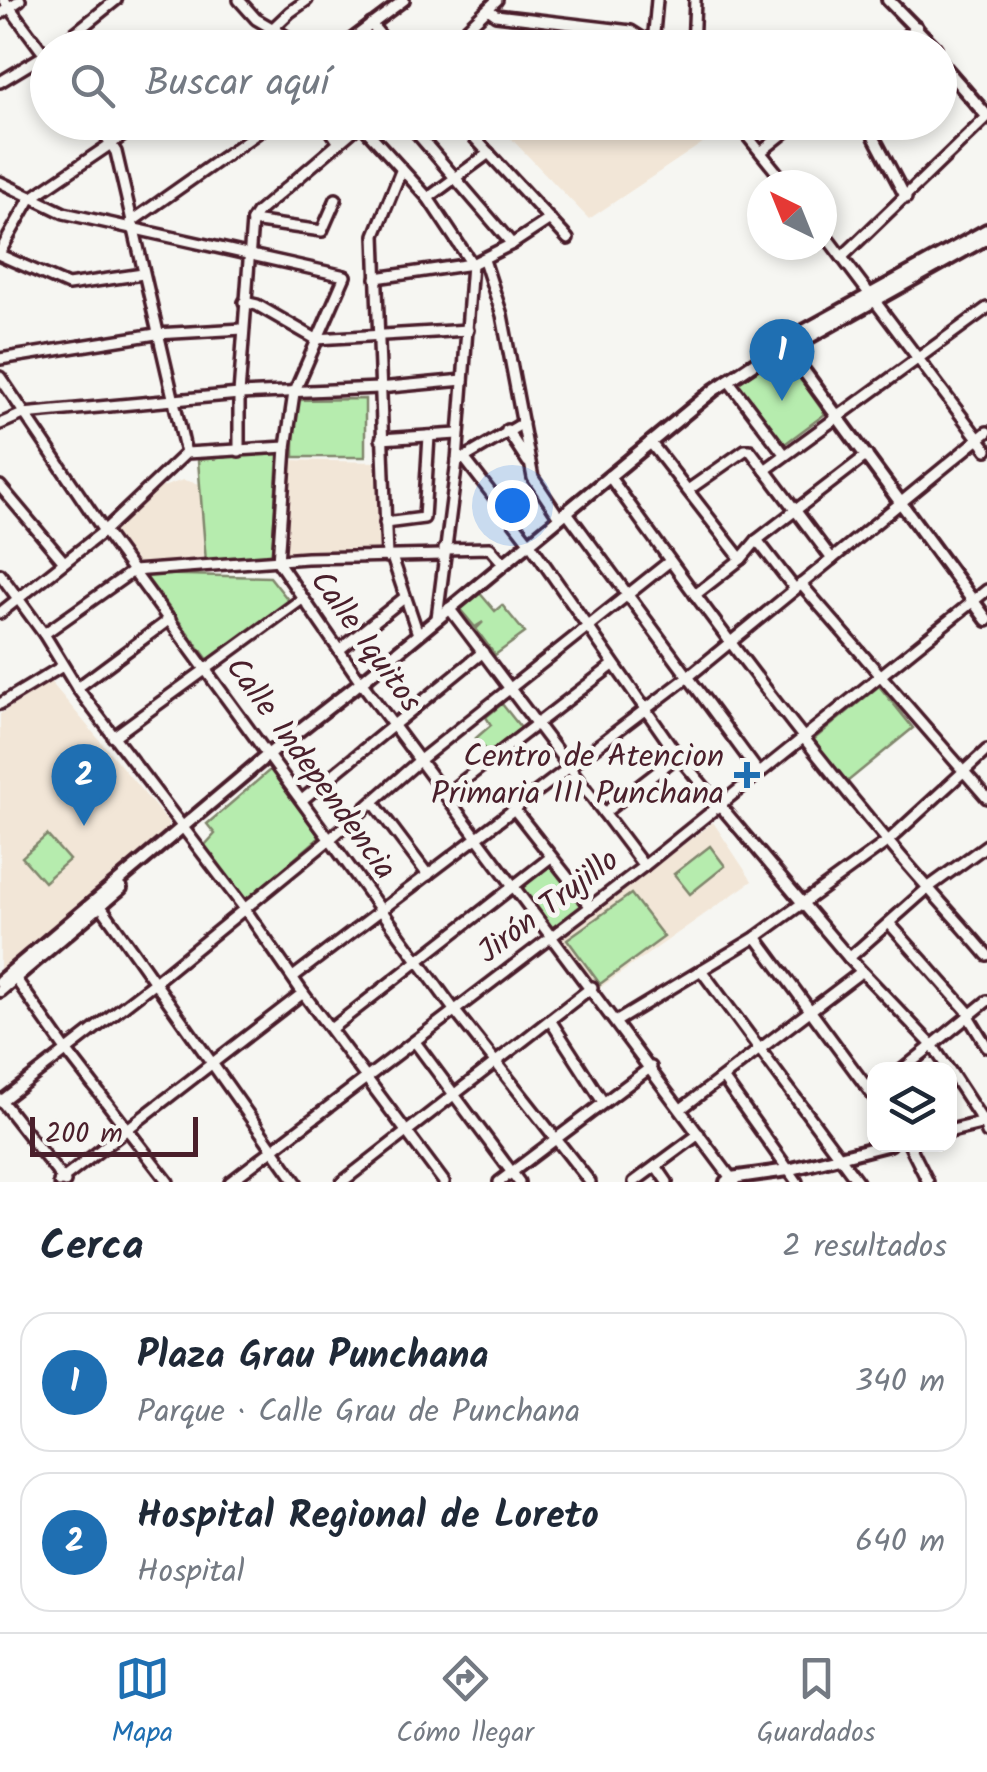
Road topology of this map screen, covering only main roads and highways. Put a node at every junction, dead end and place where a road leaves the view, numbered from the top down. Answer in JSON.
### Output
{"nodes":[{"id":1,"x":888,"y":0,"type":"edge"},
{"id":2,"x":914,"y":28,"type":"edge"},
{"id":3,"x":957,"y":72,"type":"edge"},
{"id":4,"x":957,"y":82,"type":"edge"},
{"id":5,"x":987,"y":106,"type":"edge"},
{"id":6,"x":987,"y":116,"type":"edge"},
{"id":7,"x":987,"y":230,"type":"edge"},
{"id":8,"x":987,"y":238,"type":"edge"},
{"id":9,"x":871,"y":298,"type":"junction"},
{"id":10,"x":779,"y":350,"type":"junction"},
{"id":11,"x":987,"y":620,"type":"edge"},
{"id":12,"x":13,"y":974,"type":"junction"},
{"id":13,"x":0,"y":981,"type":"edge"},
{"id":14,"x":0,"y":990,"type":"edge"},
{"id":15,"x":986,"y":1126,"type":"edge"},
{"id":16,"x":957,"y":1130,"type":"edge"},
{"id":17,"x":867,"y":1150,"type":"edge"},
{"id":18,"x":730,"y":1181,"type":"edge"}],
"edges":[{"from":1,"to":2,"type":"main road"},
{"from":3,"to":5,"type":"main road"},
{"from":4,"to":6,"type":"main road"},
{"from":7,"to":9,"type":"main road"},
{"from":8,"to":9,"type":"main road"},
{"from":9,"to":10,"type":"main road"},
{"from":10,"to":11,"type":"main road"},
{"from":10,"to":12,"type":"main road"},
{"from":12,"to":13,"type":"main road"},
{"from":12,"to":14,"type":"main road"},
{"from":15,"to":16,"type":"main road"},
{"from":17,"to":18,"type":"main road"}]}
